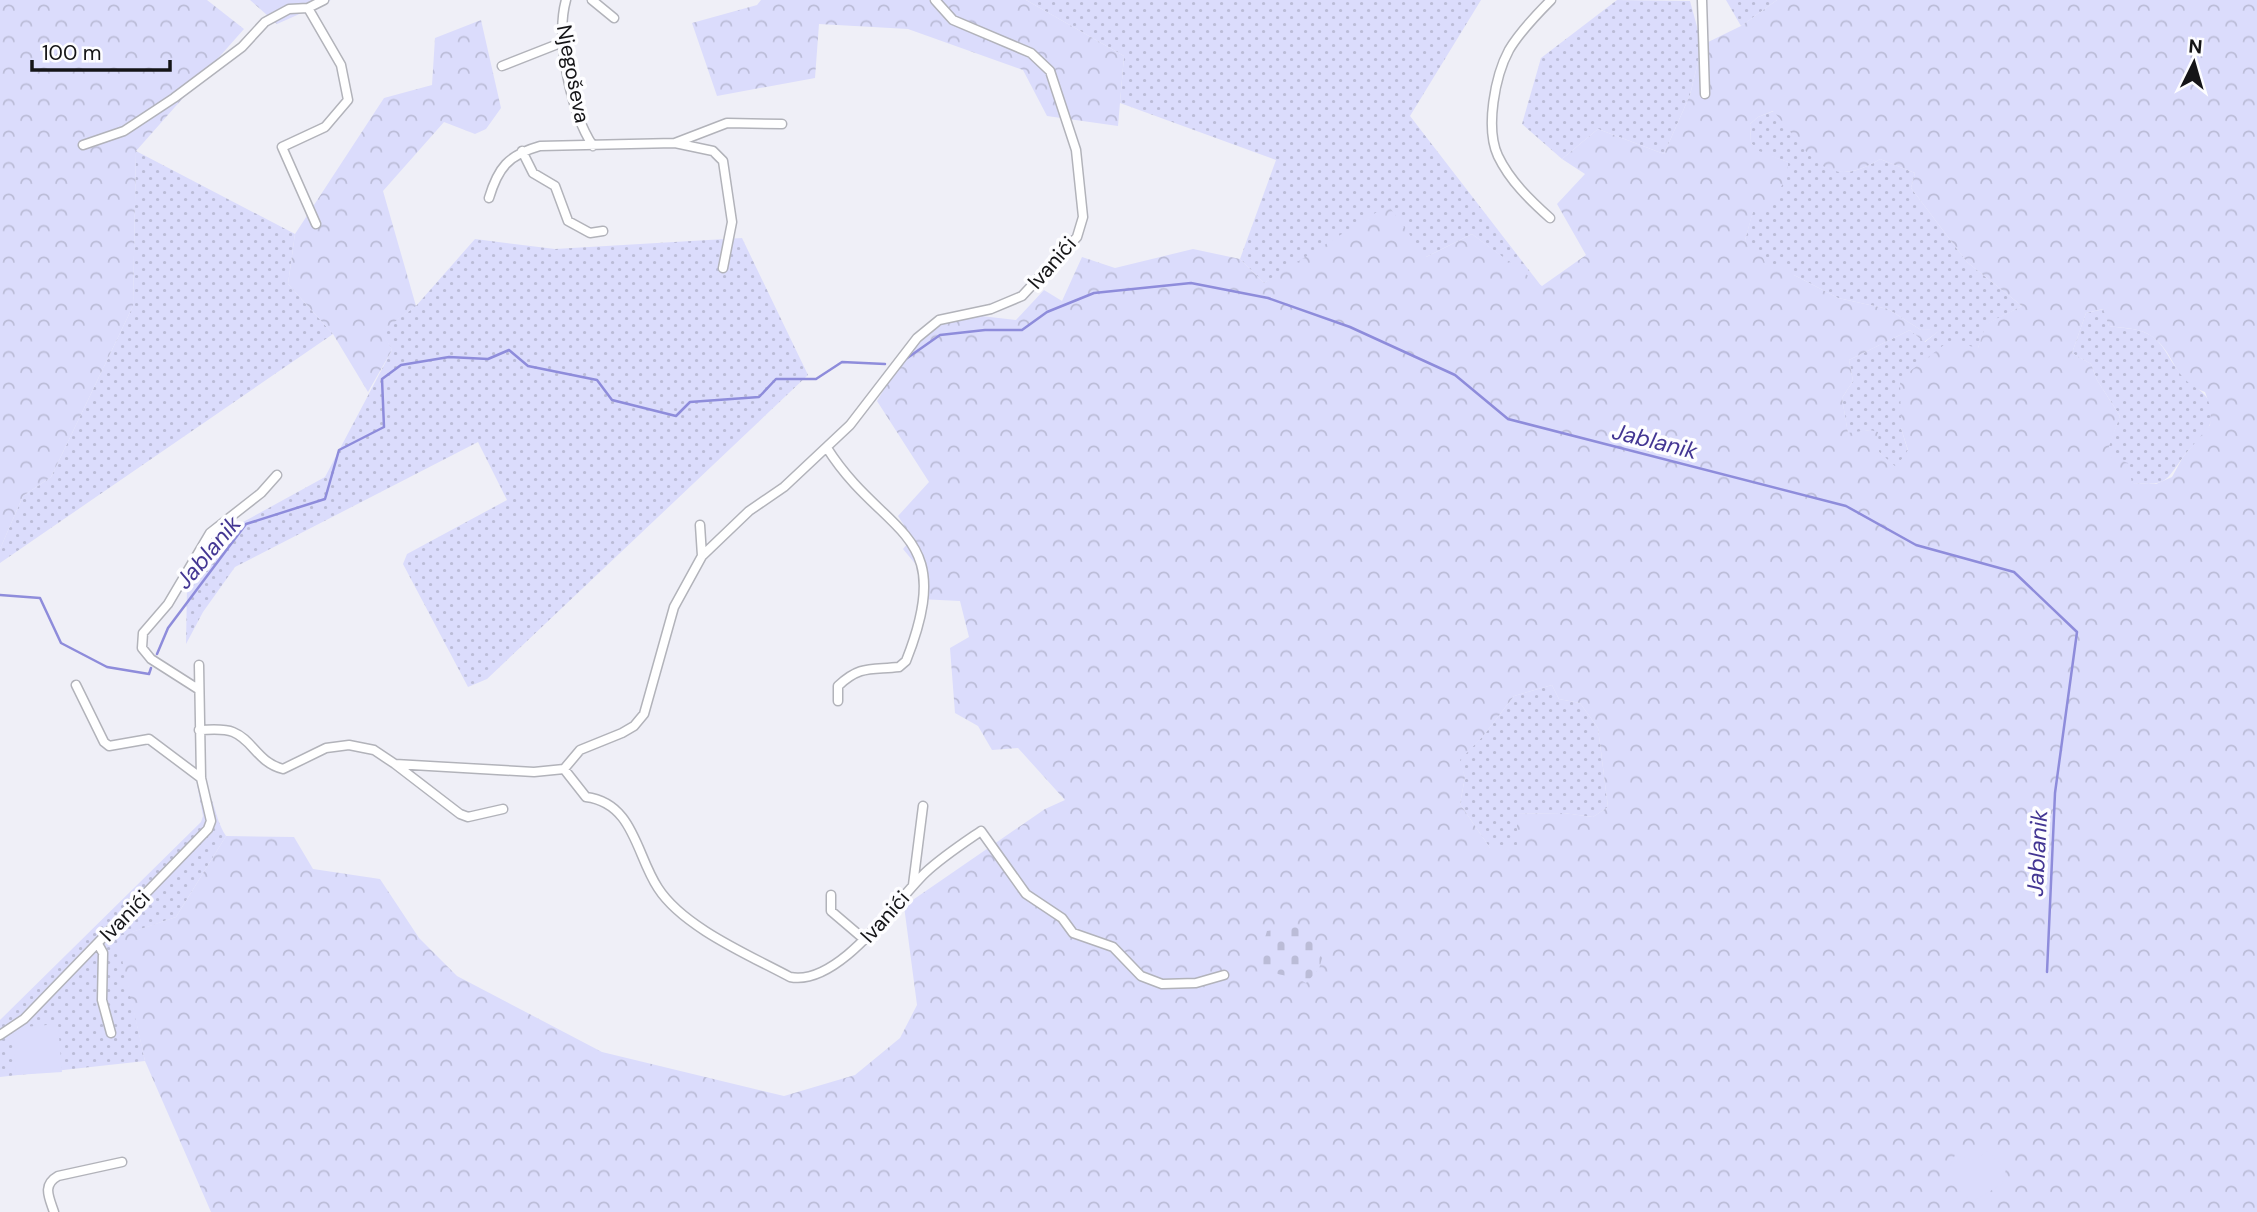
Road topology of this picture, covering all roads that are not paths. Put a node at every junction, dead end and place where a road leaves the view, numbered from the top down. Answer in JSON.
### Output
{"nodes":[{"id":1,"x":324,"y":0,"type":"edge"},
{"id":2,"x":566,"y":0,"type":"edge"},
{"id":3,"x":592,"y":0,"type":"edge"},
{"id":4,"x":935,"y":0,"type":"edge"},
{"id":5,"x":1551,"y":0,"type":"edge"},
{"id":6,"x":1702,"y":0,"type":"edge"},
{"id":7,"x":308,"y":8,"type":"junction"},
{"id":8,"x":614,"y":18,"type":"dead end"},
{"id":9,"x":563,"y":42,"type":"junction"},
{"id":10,"x":502,"y":66,"type":"dead end"},
{"id":11,"x":1705,"y":94,"type":"dead end"},
{"id":12,"x":782,"y":124,"type":"dead end"},
{"id":13,"x":675,"y":143,"type":"junction"},
{"id":14,"x":83,"y":145,"type":"dead end"},
{"id":15,"x":593,"y":146,"type":"junction"},
{"id":16,"x":523,"y":151,"type":"junction"},
{"id":17,"x":489,"y":198,"type":"dead end"},
{"id":18,"x":1550,"y":218,"type":"dead end"},
{"id":19,"x":316,"y":224,"type":"dead end"},
{"id":20,"x":603,"y":231,"type":"dead end"},
{"id":21,"x":723,"y":268,"type":"dead end"},
{"id":22,"x":827,"y":448,"type":"junction"},
{"id":23,"x":277,"y":475,"type":"dead end"},
{"id":24,"x":700,"y":524,"type":"dead end"},
{"id":25,"x":702,"y":556,"type":"junction"},
{"id":26,"x":200,"y":665,"type":"dead end"},
{"id":27,"x":76,"y":685,"type":"dead end"},
{"id":28,"x":198,"y":689,"type":"junction"},
{"id":29,"x":838,"y":701,"type":"dead end"},
{"id":30,"x":199,"y":730,"type":"junction"},
{"id":31,"x":395,"y":764,"type":"junction"},
{"id":32,"x":564,"y":769,"type":"junction"},
{"id":33,"x":201,"y":778,"type":"junction"},
{"id":34,"x":923,"y":806,"type":"dead end"},
{"id":35,"x":503,"y":809,"type":"dead end"},
{"id":36,"x":913,"y":885,"type":"junction"},
{"id":37,"x":831,"y":895,"type":"dead end"},
{"id":38,"x":865,"y":940,"type":"junction"},
{"id":39,"x":98,"y":944,"type":"junction"},
{"id":40,"x":1224,"y":975,"type":"dead end"},
{"id":41,"x":111,"y":1033,"type":"dead end"},
{"id":42,"x":0,"y":1035,"type":"edge"},
{"id":43,"x":122,"y":1162,"type":"dead end"},
{"id":44,"x":54,"y":1212,"type":"edge"}],
"edges":[{"from":1,"to":7,"type":"street"},
{"from":2,"to":9,"type":"street","name":"Njegoševa"},
{"from":3,"to":8,"type":"street"},
{"from":4,"to":22,"type":"street","name":"Ivanići"},
{"from":5,"to":18,"type":"street"},
{"from":6,"to":11,"type":"street"},
{"from":7,"to":14,"type":"street"},
{"from":7,"to":19,"type":"street"},
{"from":9,"to":10,"type":"street"},
{"from":9,"to":15,"type":"street","name":"Njegoševa"},
{"from":12,"to":13,"type":"street"},
{"from":13,"to":15,"type":"street"},
{"from":13,"to":21,"type":"street"},
{"from":15,"to":16,"type":"street"},
{"from":16,"to":17,"type":"street"},
{"from":16,"to":20,"type":"street"},
{"from":22,"to":25,"type":"street","name":"Ivanići"},
{"from":22,"to":29,"type":"street"},
{"from":23,"to":28,"type":"street"},
{"from":24,"to":25,"type":"street"},
{"from":25,"to":32,"type":"street","name":"Ivanići"},
{"from":26,"to":28,"type":"street","name":"Ivanići"},
{"from":27,"to":33,"type":"street"},
{"from":28,"to":30,"type":"street","name":"Ivanići"},
{"from":30,"to":31,"type":"street"},
{"from":30,"to":33,"type":"street","name":"Ivanići"},
{"from":31,"to":32,"type":"street"},
{"from":31,"to":35,"type":"street"},
{"from":32,"to":38,"type":"street","name":"Ivanići"},
{"from":33,"to":39,"type":"street","name":"Ivanići"},
{"from":34,"to":36,"type":"street"},
{"from":36,"to":38,"type":"street","name":"Ivanići"},
{"from":36,"to":40,"type":"street","name":"Ivanići"},
{"from":37,"to":38,"type":"street"},
{"from":39,"to":41,"type":"street"},
{"from":39,"to":42,"type":"street","name":"Ivanići"},
{"from":43,"to":44,"type":"street"}]}
